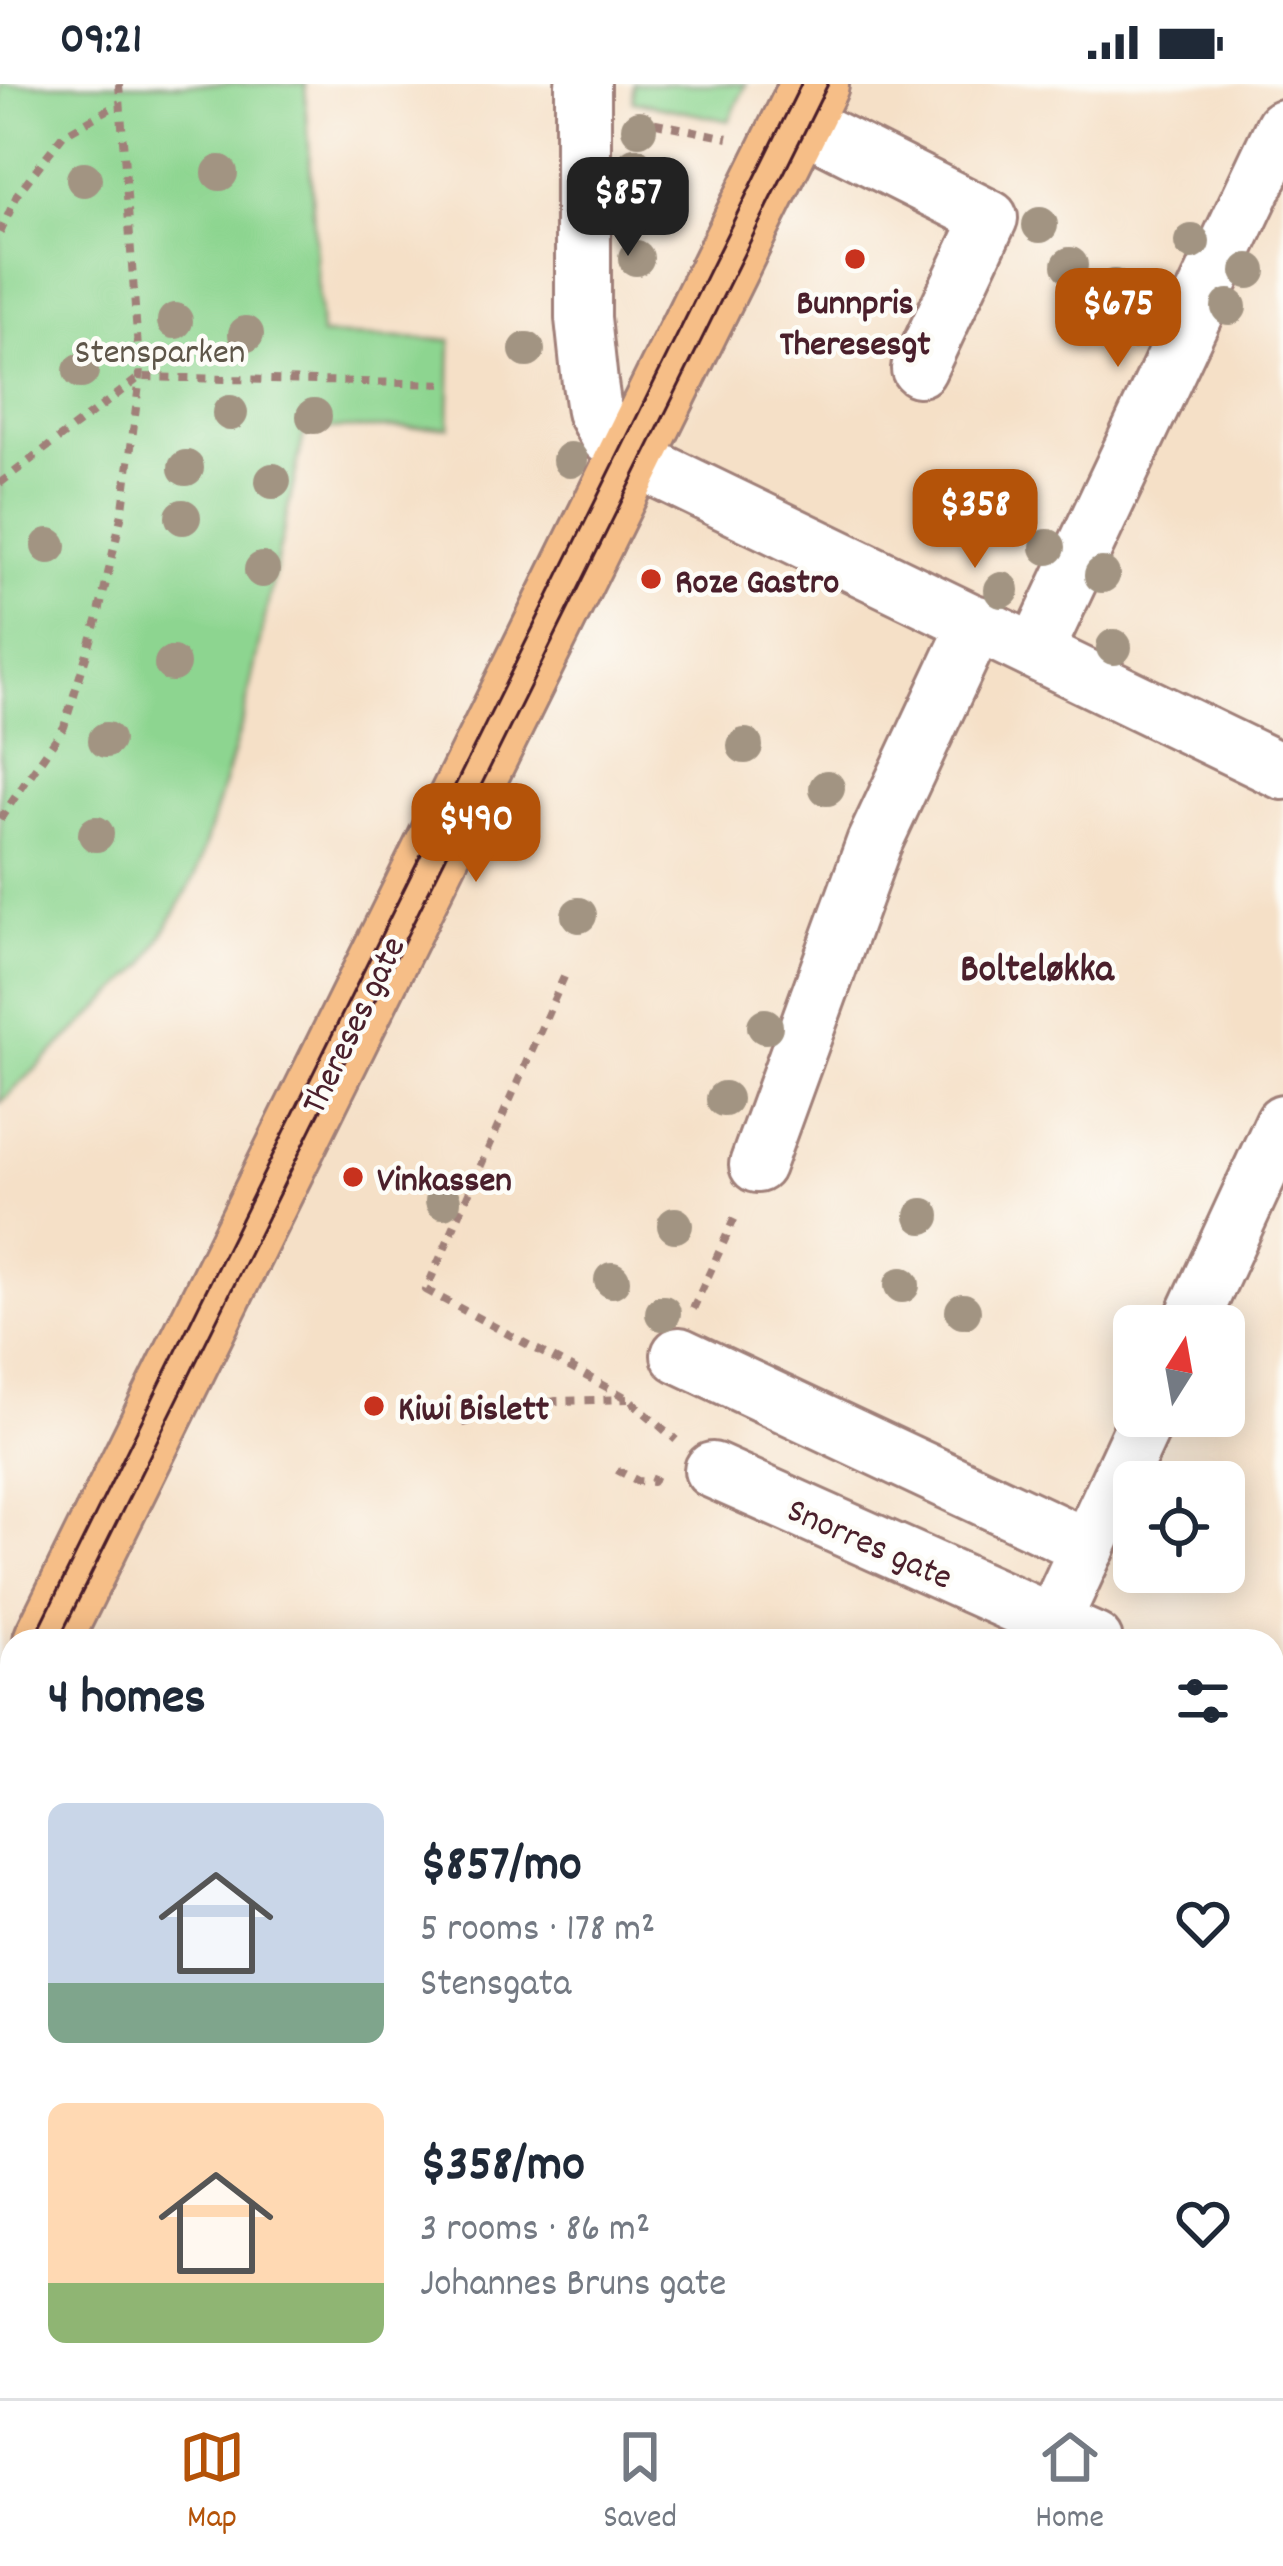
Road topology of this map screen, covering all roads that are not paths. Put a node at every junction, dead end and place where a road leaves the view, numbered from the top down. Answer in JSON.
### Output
{"nodes":[{"id":1,"x":602,"y":100,"type":"edge"},
{"id":2,"x":806,"y":102,"type":"edge"},
{"id":3,"x":1283,"y":127,"type":"edge"},
{"id":4,"x":920,"y":369,"type":"dead end"},
{"id":5,"x":631,"y":457,"type":"junction"},
{"id":6,"x":977,"y":622,"type":"junction"},
{"id":7,"x":1036,"y":651,"type":"junction"},
{"id":8,"x":1283,"y":772,"type":"edge"},
{"id":9,"x":1283,"y":1122,"type":"edge"},
{"id":10,"x":749,"y":1184,"type":"road end"},
{"id":11,"x":1199,"y":1305,"type":"edge"},
{"id":12,"x":679,"y":1355,"type":"road end"},
{"id":13,"x":1138,"y":1437,"type":"edge"},
{"id":14,"x":712,"y":1470,"type":"dead end"},
{"id":15,"x":1088,"y":1547,"type":"junction"},
{"id":16,"x":52,"y":1629,"type":"edge"},
{"id":17,"x":1053,"y":1629,"type":"edge"},
{"id":18,"x":1065,"y":1629,"type":"edge"}],
"edges":[{"from":1,"to":5,"type":"street"},
{"from":2,"to":4,"type":"street"},
{"from":2,"to":5,"type":"main road","name":"Thereses gate"},
{"from":3,"to":7,"type":"street"},
{"from":5,"to":6,"type":"street"},
{"from":5,"to":16,"type":"main road","name":"Thereses gate"},
{"from":6,"to":7,"type":"street"},
{"from":6,"to":10,"type":"street"},
{"from":7,"to":8,"type":"street"},
{"from":9,"to":11,"type":"street"},
{"from":12,"to":15,"type":"street"},
{"from":13,"to":15,"type":"street"},
{"from":14,"to":17,"type":"street","name":"Snorres gate"},
{"from":15,"to":18,"type":"street"}]}
